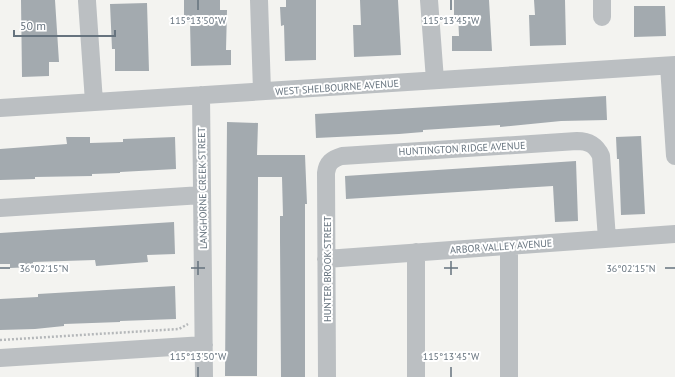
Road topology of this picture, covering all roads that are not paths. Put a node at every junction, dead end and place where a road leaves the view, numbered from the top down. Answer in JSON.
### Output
{"nodes":[{"id":1,"x":259,"y":0,"type":"edge"},
{"id":2,"x":429,"y":0,"type":"edge"},
{"id":3,"x":87,"y":1,"type":"dead end"},
{"id":4,"x":672,"y":66,"type":"edge"},
{"id":5,"x":435,"y":80,"type":"junction"},
{"id":6,"x":262,"y":91,"type":"junction"},
{"id":7,"x":201,"y":95,"type":"junction"},
{"id":8,"x":94,"y":102,"type":"junction"},
{"id":9,"x":0,"y":108,"type":"edge"},
{"id":10,"x":675,"y":156,"type":"edge"},
{"id":11,"x":330,"y":162,"type":"joint"},
{"id":12,"x":202,"y":196,"type":"junction"},
{"id":13,"x":0,"y":208,"type":"edge"},
{"id":14,"x":675,"y":234,"type":"edge"},
{"id":15,"x":606,"y":239,"type":"junction"},
{"id":16,"x":509,"y":246,"type":"junction"},
{"id":17,"x":416,"y":252,"type":"junction"},
{"id":18,"x":326,"y":259,"type":"junction"},
{"id":19,"x":204,"y":345,"type":"junction"},
{"id":20,"x":0,"y":358,"type":"edge"},
{"id":21,"x":204,"y":377,"type":"edge"},
{"id":22,"x":327,"y":377,"type":"edge"},
{"id":23,"x":416,"y":377,"type":"edge"},
{"id":24,"x":509,"y":377,"type":"edge"}],
"edges":[{"from":1,"to":6,"type":"street"},
{"from":2,"to":5,"type":"street"},
{"from":3,"to":8,"type":"street"},
{"from":4,"to":5,"type":"street","name":"WEST SHELBOURNE AVENUE"},
{"from":4,"to":10,"type":"street"},
{"from":5,"to":6,"type":"street","name":"WEST SHELBOURNE AVENUE"},
{"from":6,"to":7,"type":"street","name":"WEST SHELBOURNE AVENUE"},
{"from":7,"to":8,"type":"street","name":"WEST SHELBOURNE AVENUE"},
{"from":7,"to":12,"type":"street","name":"LANGHORNE CREEK STREET"},
{"from":8,"to":9,"type":"street","name":"WEST SHELBOURNE AVENUE"},
{"from":11,"to":15,"type":"street","name":"HUNTINGTON RIDGE AVENUE"},
{"from":11,"to":18,"type":"street","name":"HUNTER BROOK STREET"},
{"from":12,"to":13,"type":"street"},
{"from":12,"to":19,"type":"street","name":"LANGHORNE CREEK STREET"},
{"from":14,"to":15,"type":"street","name":"ARBOR VALLEY AVENUE"},
{"from":15,"to":16,"type":"street","name":"ARBOR VALLEY AVENUE"},
{"from":16,"to":17,"type":"street","name":"ARBOR VALLEY AVENUE"},
{"from":16,"to":24,"type":"street"},
{"from":17,"to":18,"type":"street","name":"ARBOR VALLEY AVENUE"},
{"from":17,"to":23,"type":"street"},
{"from":18,"to":22,"type":"street","name":"HUNTER BROOK STREET"},
{"from":19,"to":20,"type":"street"},
{"from":19,"to":21,"type":"street","name":"LANGHORNE CREEK STREET"}]}
